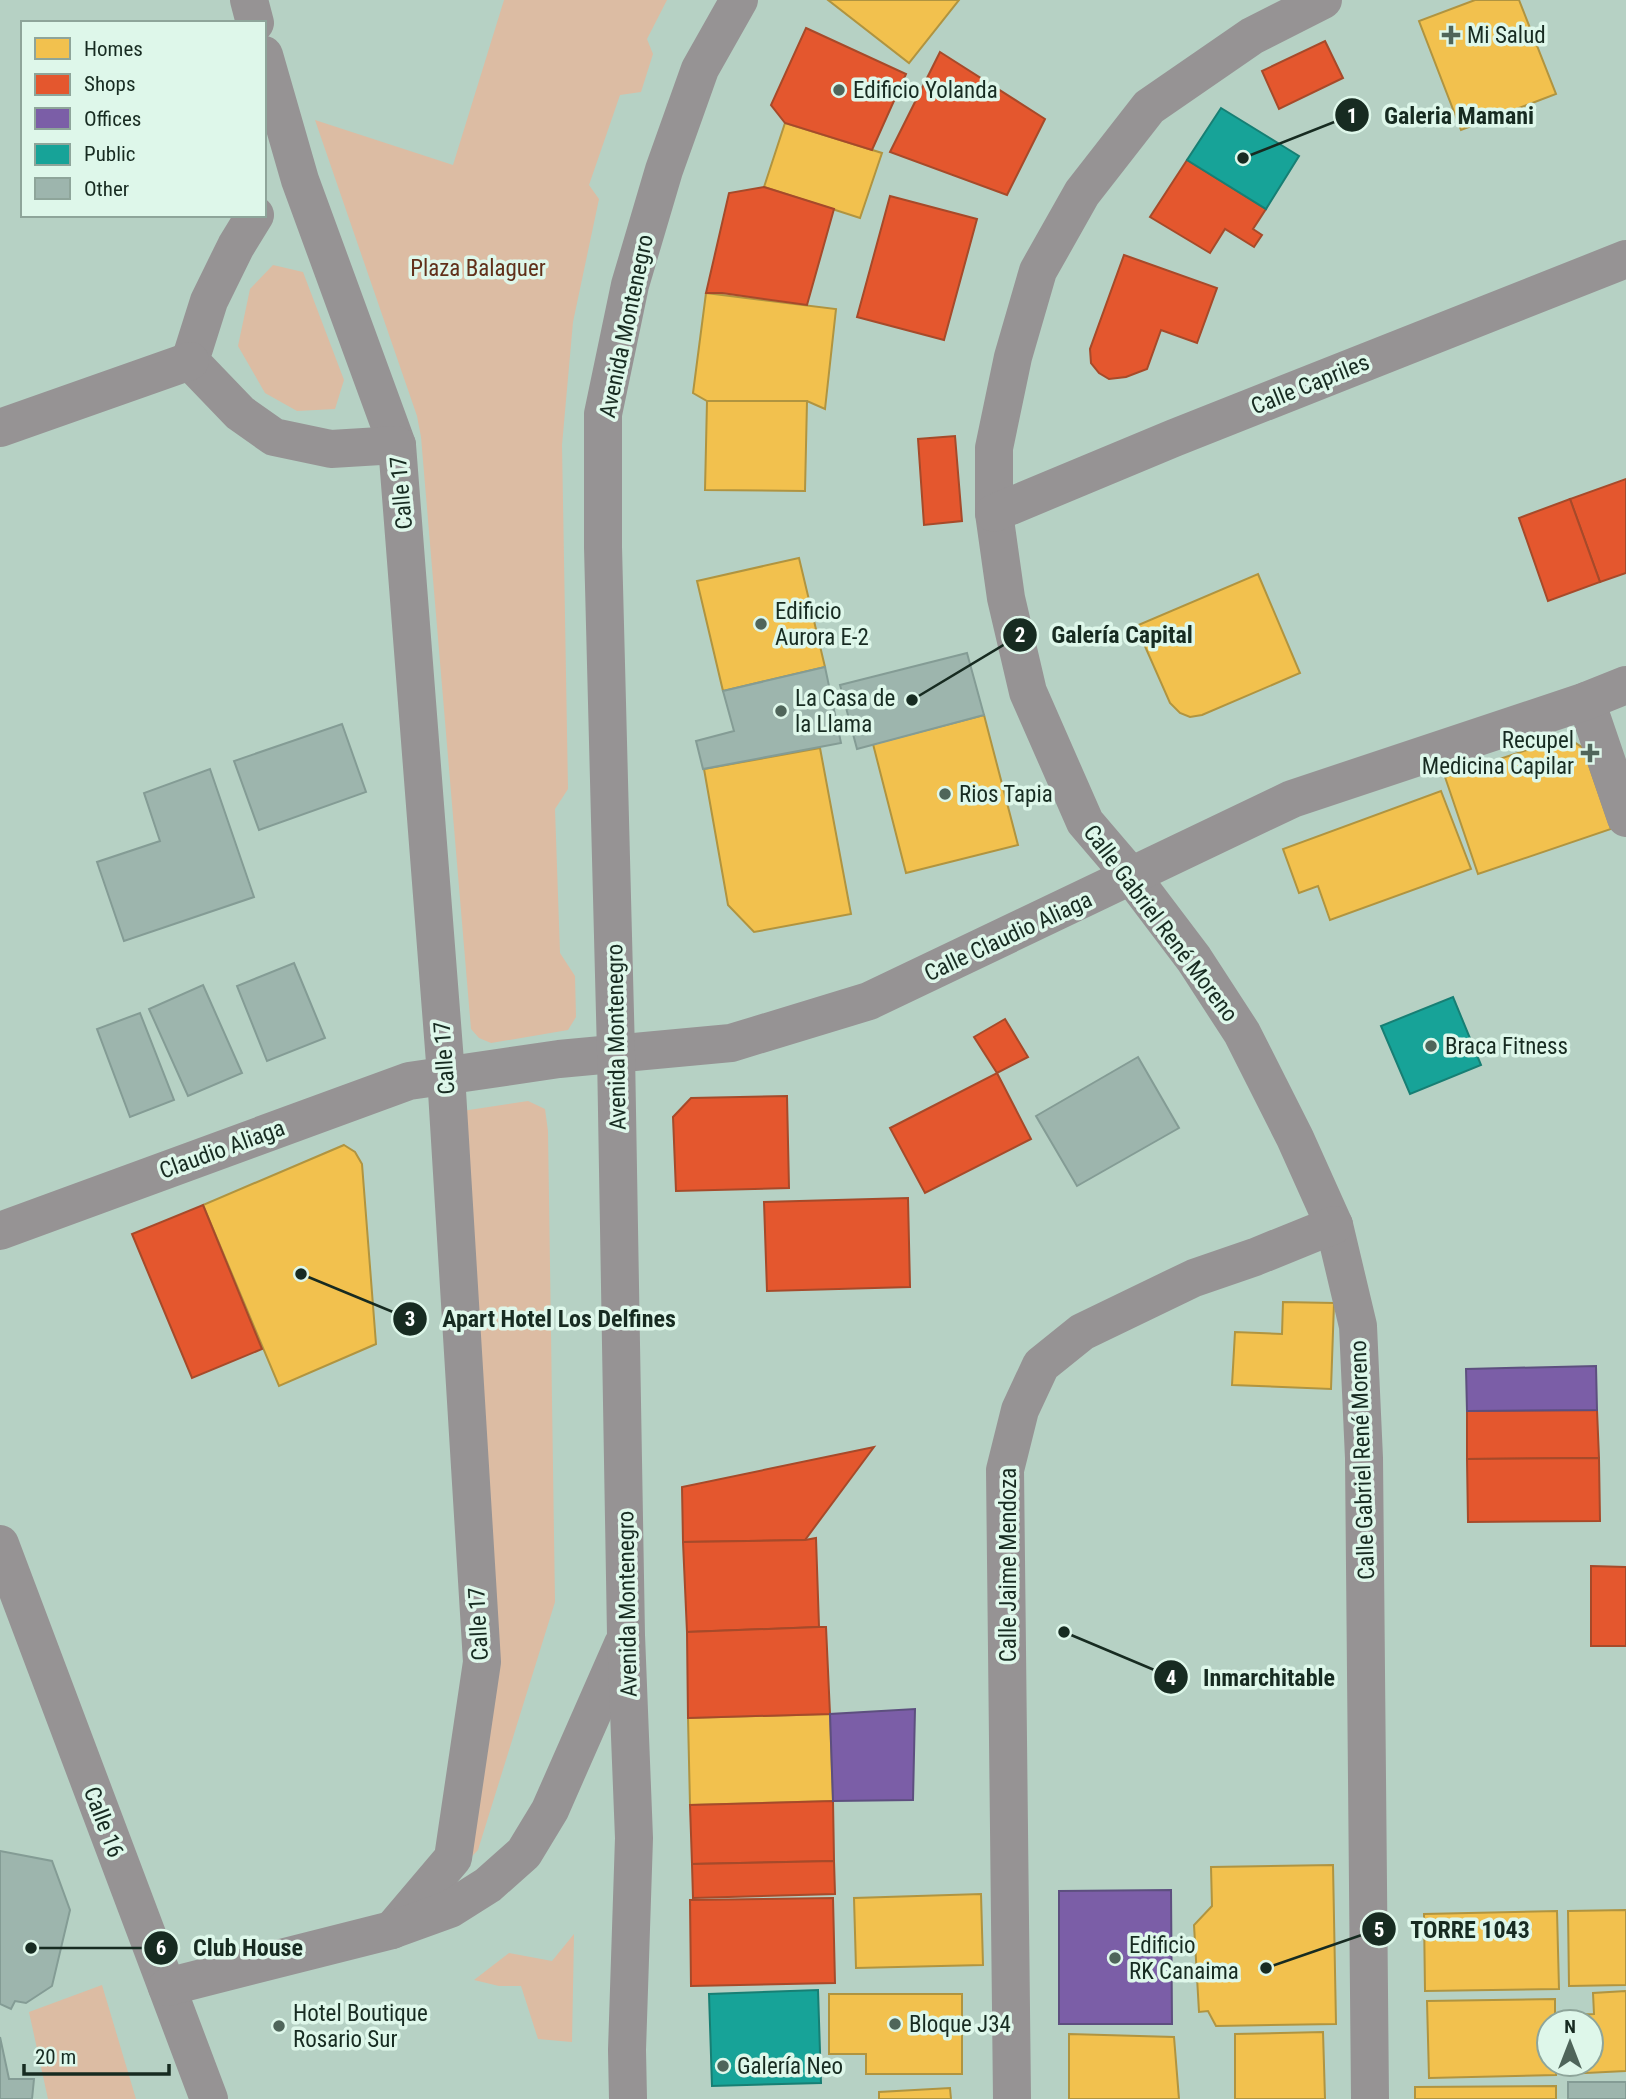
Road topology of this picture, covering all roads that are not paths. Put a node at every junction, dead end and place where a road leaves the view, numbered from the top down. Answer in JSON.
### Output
{"nodes":[{"id":1,"x":249,"y":0,"type":"edge"},
{"id":2,"x":739,"y":0,"type":"edge"},
{"id":3,"x":1323,"y":0,"type":"edge"},
{"id":4,"x":254,"y":21,"type":"edge"},
{"id":5,"x":266,"y":62,"type":"edge"},
{"id":6,"x":300,"y":180,"type":"junction"},
{"id":7,"x":266,"y":201,"type":"edge"},
{"id":8,"x":254,"y":217,"type":"edge"},
{"id":9,"x":1626,"y":259,"type":"edge"},
{"id":10,"x":190,"y":360,"type":"junction"},
{"id":11,"x":0,"y":428,"type":"edge"},
{"id":12,"x":397,"y":445,"type":"junction"},
{"id":13,"x":995,"y":513,"type":"junction"},
{"id":14,"x":1626,"y":685,"type":"edge"},
{"id":15,"x":1586,"y":701,"type":"junction"},
{"id":16,"x":1626,"y":818,"type":"edge"},
{"id":17,"x":1132,"y":877,"type":"junction"},
{"id":18,"x":616,"y":1054,"type":"junction"},
{"id":19,"x":446,"y":1075,"type":"junction"},
{"id":20,"x":1334,"y":1225,"type":"junction"},
{"id":21,"x":0,"y":1231,"type":"edge"},
{"id":22,"x":0,"y":1544,"type":"edge"},
{"id":23,"x":626,"y":1635,"type":"junction"},
{"id":24,"x":392,"y":1930,"type":"junction"},
{"id":25,"x":167,"y":1987,"type":"junction"},
{"id":26,"x":209,"y":2099,"type":"edge"},
{"id":27,"x":628,"y":2099,"type":"edge"},
{"id":28,"x":1012,"y":2099,"type":"edge"},
{"id":29,"x":1370,"y":2099,"type":"edge"}],
"edges":[{"from":1,"to":4,"type":"street"},
{"from":2,"to":18,"type":"street","name":"Avenida Montenegro"},
{"from":3,"to":13,"type":"street","name":"Calle Gabriel René Moreno"},
{"from":5,"to":6,"type":"street","name":"Calle 17"},
{"from":6,"to":7,"type":"street"},
{"from":6,"to":12,"type":"street","name":"Calle 17"},
{"from":8,"to":10,"type":"street"},
{"from":9,"to":13,"type":"street","name":"Calle Capriles"},
{"from":10,"to":11,"type":"street"},
{"from":10,"to":12,"type":"street"},
{"from":12,"to":19,"type":"street","name":"Calle 17"},
{"from":13,"to":17,"type":"street","name":"Calle Gabriel René Moreno"},
{"from":14,"to":15,"type":"street","name":"Calle Claudio Aliaga"},
{"from":15,"to":16,"type":"street"},
{"from":15,"to":17,"type":"street","name":"Calle Claudio Aliaga"},
{"from":17,"to":18,"type":"street","name":"Calle Claudio Aliaga"},
{"from":17,"to":20,"type":"street","name":"Calle Gabriel René Moreno"},
{"from":18,"to":19,"type":"street","name":"Calle Claudio Aliaga"},
{"from":18,"to":23,"type":"street","name":"Avenida Montenegro"},
{"from":19,"to":21,"type":"street","name":"Claudio Aliaga"},
{"from":19,"to":24,"type":"street","name":"Calle 17"},
{"from":20,"to":28,"type":"street","name":"Calle Jaime Mendoza"},
{"from":20,"to":29,"type":"street","name":"Calle Gabriel René Moreno"},
{"from":22,"to":25,"type":"street","name":"Calle 16"},
{"from":23,"to":24,"type":"street"},
{"from":23,"to":27,"type":"street","name":"Avenida Montenegro"},
{"from":24,"to":25,"type":"street"},
{"from":25,"to":26,"type":"street","name":"Calle 16"}]}
